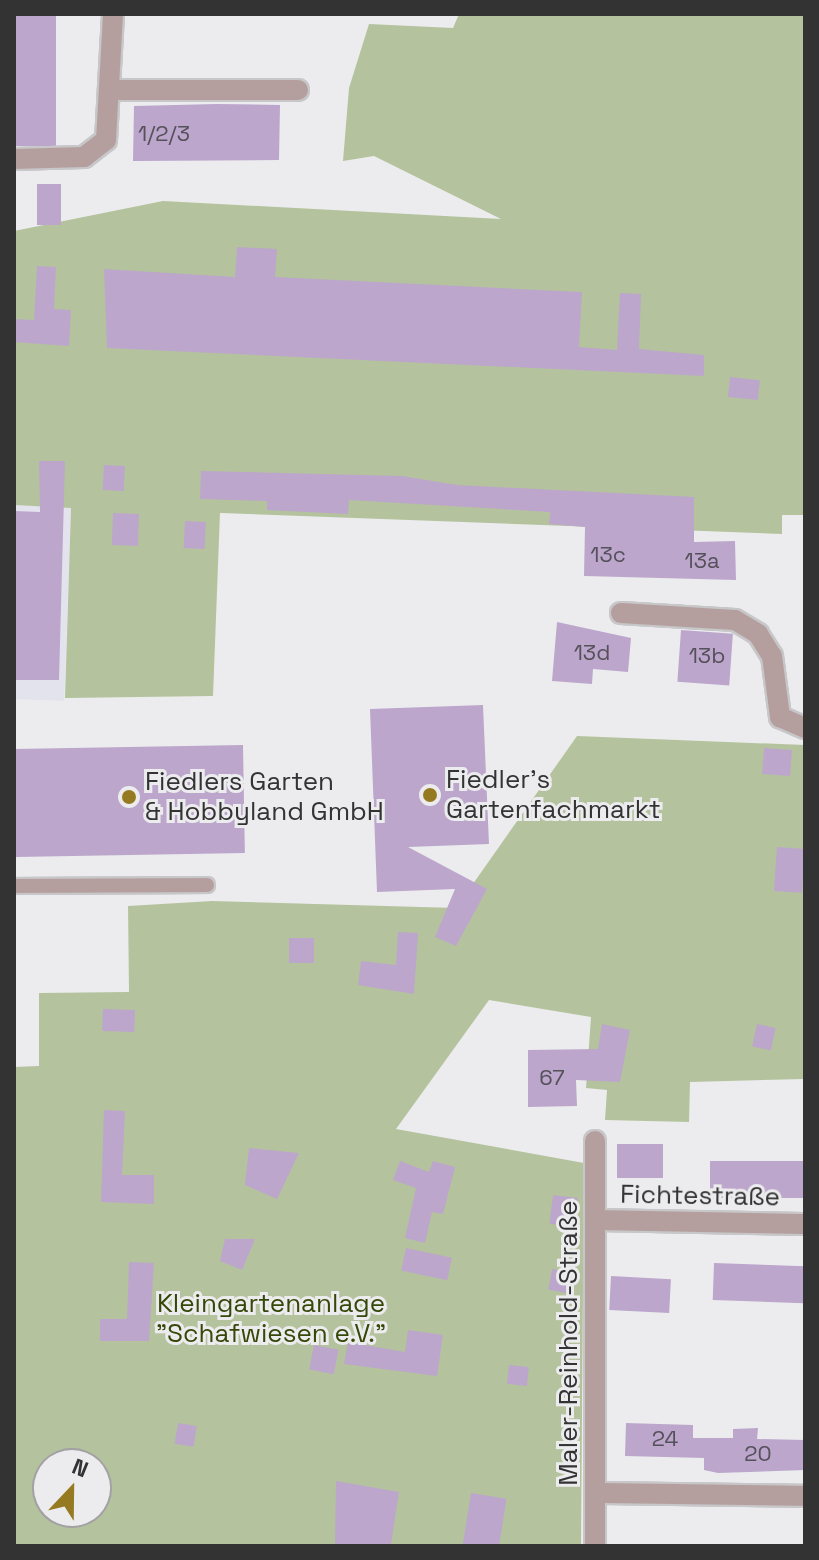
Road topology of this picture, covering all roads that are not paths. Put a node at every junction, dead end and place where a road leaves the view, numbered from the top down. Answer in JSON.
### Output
{"nodes":[{"id":1,"x":113,"y":14,"type":"edge"},
{"id":2,"x":110,"y":90,"type":"junction"},
{"id":3,"x":298,"y":90,"type":"dead end"},
{"id":4,"x":14,"y":159,"type":"edge"},
{"id":5,"x":621,"y":613,"type":"dead end"},
{"id":6,"x":805,"y":728,"type":"edge"},
{"id":7,"x":207,"y":885,"type":"dead end"},
{"id":8,"x":14,"y":886,"type":"edge"},
{"id":9,"x":595,"y":1141,"type":"dead end"},
{"id":10,"x":595,"y":1220,"type":"junction"},
{"id":11,"x":805,"y":1224,"type":"edge"},
{"id":12,"x":595,"y":1493,"type":"junction"},
{"id":13,"x":805,"y":1496,"type":"edge"},
{"id":14,"x":595,"y":1546,"type":"edge"}],
"edges":[{"from":1,"to":2,"type":"street"},
{"from":2,"to":3,"type":"street"},
{"from":2,"to":4,"type":"street"},
{"from":5,"to":6,"type":"street"},
{"from":7,"to":8,"type":"lane"},
{"from":9,"to":10,"type":"street","name":"Maler-Reinhold-Straße"},
{"from":10,"to":11,"type":"street","name":"Fichtestraße"},
{"from":10,"to":12,"type":"street","name":"Maler-Reinhold-Straße"},
{"from":12,"to":13,"type":"street"},
{"from":12,"to":14,"type":"street","name":"Maler-Reinhold-Straße"}]}
